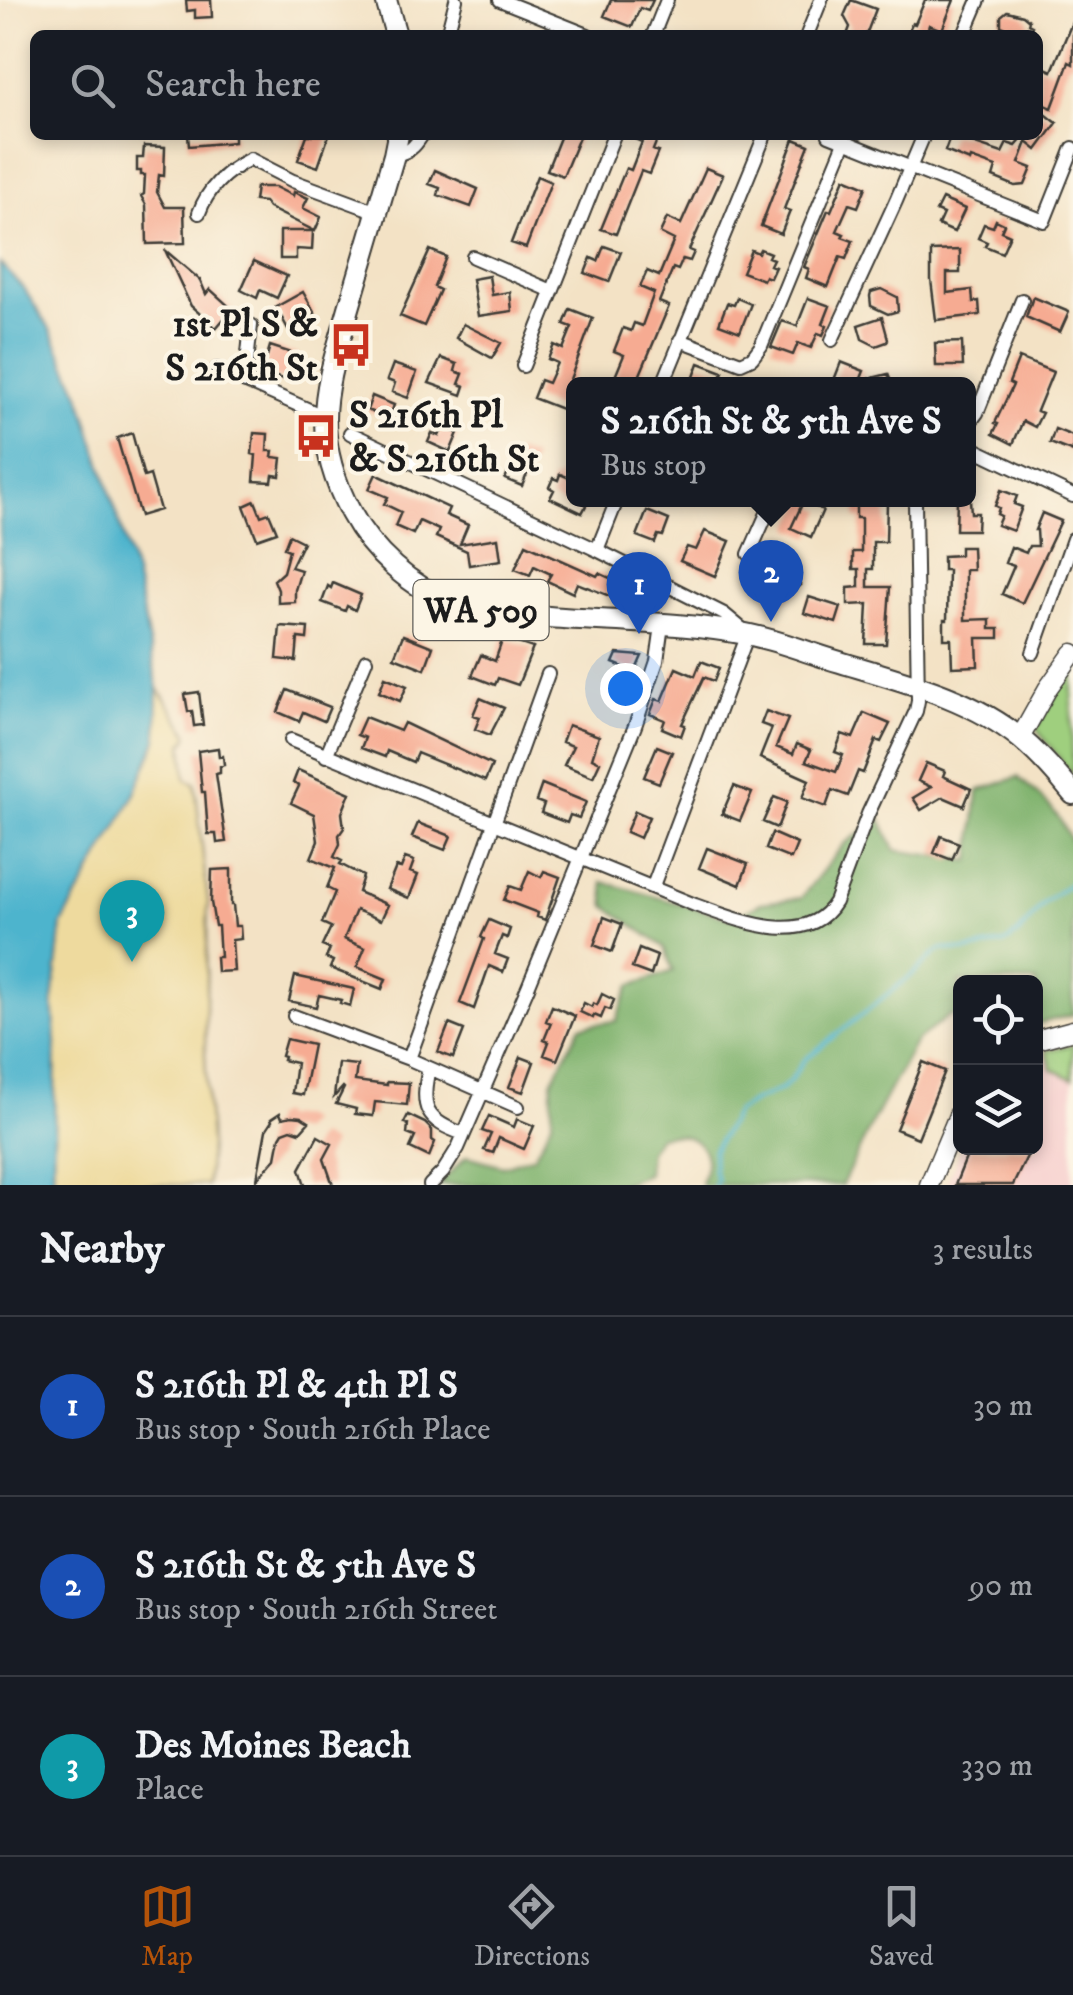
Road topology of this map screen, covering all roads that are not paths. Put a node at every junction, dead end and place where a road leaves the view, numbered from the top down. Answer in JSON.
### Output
{"nodes":[{"id":1,"x":386,"y":0,"type":"edge"},
{"id":2,"x":456,"y":0,"type":"edge"},
{"id":3,"x":500,"y":0,"type":"edge"},
{"id":4,"x":668,"y":0,"type":"edge"},
{"id":5,"x":821,"y":0,"type":"edge"},
{"id":6,"x":979,"y":0,"type":"edge"},
{"id":7,"x":395,"y":30,"type":"edge"},
{"id":8,"x":448,"y":30,"type":"edge"},
{"id":9,"x":575,"y":30,"type":"edge"},
{"id":10,"x":655,"y":30,"type":"edge"},
{"id":11,"x":808,"y":30,"type":"edge"},
{"id":12,"x":966,"y":30,"type":"edge"},
{"id":13,"x":419,"y":140,"type":"edge"},
{"id":14,"x":612,"y":140,"type":"edge"},
{"id":15,"x":764,"y":140,"type":"edge"},
{"id":16,"x":840,"y":140,"type":"edge"},
{"id":17,"x":922,"y":140,"type":"edge"},
{"id":18,"x":844,"y":142,"type":"junction"},
{"id":19,"x":396,"y":145,"type":"edge"},
{"id":20,"x":1073,"y":148,"type":"edge"},
{"id":21,"x":910,"y":169,"type":"junction"},
{"id":22,"x":376,"y":212,"type":"junction"},
{"id":23,"x":199,"y":213,"type":"dead end"},
{"id":24,"x":473,"y":257,"type":"dead end"},
{"id":25,"x":552,"y":292,"type":"junction"},
{"id":26,"x":1022,"y":300,"type":"dead end"},
{"id":27,"x":251,"y":325,"type":"dead end"},
{"id":28,"x":680,"y":340,"type":"junction"},
{"id":29,"x":832,"y":340,"type":"dead end"},
{"id":30,"x":523,"y":366,"type":"dead end"},
{"id":31,"x":217,"y":369,"type":"dead end"},
{"id":32,"x":666,"y":377,"type":"edge"},
{"id":33,"x":246,"y":382,"type":"junction"},
{"id":34,"x":976,"y":415,"type":"edge"},
{"id":35,"x":325,"y":417,"type":"junction"},
{"id":36,"x":350,"y":433,"type":"dead end"},
{"id":37,"x":976,"y":450,"type":"edge"},
{"id":38,"x":1073,"y":496,"type":"edge"},
{"id":39,"x":614,"y":507,"type":"edge"},
{"id":40,"x":770,"y":507,"type":"edge"},
{"id":41,"x":914,"y":507,"type":"edge"},
{"id":42,"x":1073,"y":539,"type":"edge"},
{"id":43,"x":597,"y":550,"type":"junction"},
{"id":44,"x":749,"y":554,"type":"dead end"},
{"id":45,"x":662,"y":625,"type":"junction"},
{"id":46,"x":748,"y":634,"type":"junction"},
{"id":47,"x":1033,"y":653,"type":"dead end"},
{"id":48,"x":1073,"y":653,"type":"edge"},
{"id":49,"x":366,"y":660,"type":"dead end"},
{"id":50,"x":548,"y":674,"type":"dead end"},
{"id":51,"x":918,"y":686,"type":"junction"},
{"id":52,"x":1020,"y":738,"type":"junction"},
{"id":53,"x":291,"y":740,"type":"dead end"},
{"id":54,"x":326,"y":756,"type":"junction"},
{"id":55,"x":1073,"y":793,"type":"edge"},
{"id":56,"x":493,"y":822,"type":"junction"},
{"id":57,"x":581,"y":858,"type":"junction"},
{"id":58,"x":654,"y":886,"type":"junction"},
{"id":59,"x":294,"y":1016,"type":"dead end"},
{"id":60,"x":1073,"y":1030,"type":"edge"},
{"id":61,"x":1043,"y":1038,"type":"edge"},
{"id":62,"x":409,"y":1059,"type":"junction"},
{"id":63,"x":430,"y":1068,"type":"junction"},
{"id":64,"x":483,"y":1092,"type":"junction"},
{"id":65,"x":518,"y":1108,"type":"dead end"},
{"id":66,"x":953,"y":1128,"type":"edge"},
{"id":67,"x":464,"y":1134,"type":"junction"},
{"id":68,"x":430,"y":1185,"type":"edge"},
{"id":69,"x":930,"y":1185,"type":"edge"}],
"edges":[{"from":1,"to":7,"type":"main road"},
{"from":2,"to":8,"type":"street"},
{"from":3,"to":9,"type":"street"},
{"from":4,"to":10,"type":"street"},
{"from":5,"to":11,"type":"street"},
{"from":6,"to":12,"type":"street"},
{"from":13,"to":19,"type":"street"},
{"from":14,"to":25,"type":"street"},
{"from":15,"to":28,"type":"street"},
{"from":16,"to":18,"type":"street"},
{"from":17,"to":21,"type":"street"},
{"from":18,"to":21,"type":"street"},
{"from":18,"to":28,"type":"street"},
{"from":19,"to":22,"type":"main road","number":"WA 509"},
{"from":20,"to":21,"type":"street"},
{"from":21,"to":29,"type":"street"},
{"from":22,"to":23,"type":"street"},
{"from":22,"to":35,"type":"main road","number":"WA 509"},
{"from":24,"to":25,"type":"street"},
{"from":25,"to":30,"type":"street"},
{"from":26,"to":34,"type":"street"},
{"from":27,"to":33,"type":"street"},
{"from":28,"to":32,"type":"street"},
{"from":31,"to":33,"type":"street"},
{"from":33,"to":35,"type":"street"},
{"from":35,"to":45,"type":"main road","number":"WA 509"},
{"from":36,"to":43,"type":"street"},
{"from":37,"to":38,"type":"street"},
{"from":39,"to":43,"type":"street"},
{"from":40,"to":44,"type":"street"},
{"from":41,"to":51,"type":"street"},
{"from":42,"to":47,"type":"street"},
{"from":43,"to":46,"type":"street"},
{"from":45,"to":46,"type":"main road","number":"WA 509"},
{"from":45,"to":57,"type":"street"},
{"from":46,"to":51,"type":"main road","number":"WA 509"},
{"from":46,"to":58,"type":"street"},
{"from":48,"to":52,"type":"main road"},
{"from":49,"to":54,"type":"street"},
{"from":50,"to":56,"type":"street"},
{"from":51,"to":52,"type":"main road","number":"WA 509"},
{"from":51,"to":58,"type":"street"},
{"from":52,"to":55,"type":"main road","number":"WA 509"},
{"from":53,"to":54,"type":"street"},
{"from":54,"to":56,"type":"street"},
{"from":56,"to":57,"type":"street"},
{"from":56,"to":62,"type":"street"},
{"from":57,"to":58,"type":"street"},
{"from":57,"to":64,"type":"street"},
{"from":59,"to":62,"type":"street"},
{"from":60,"to":61,"type":"main road"},
{"from":62,"to":63,"type":"street"},
{"from":63,"to":64,"type":"street"},
{"from":63,"to":67,"type":"street"},
{"from":64,"to":65,"type":"street"},
{"from":64,"to":67,"type":"street"},
{"from":66,"to":69,"type":"main road"},
{"from":67,"to":68,"type":"street"}]}
